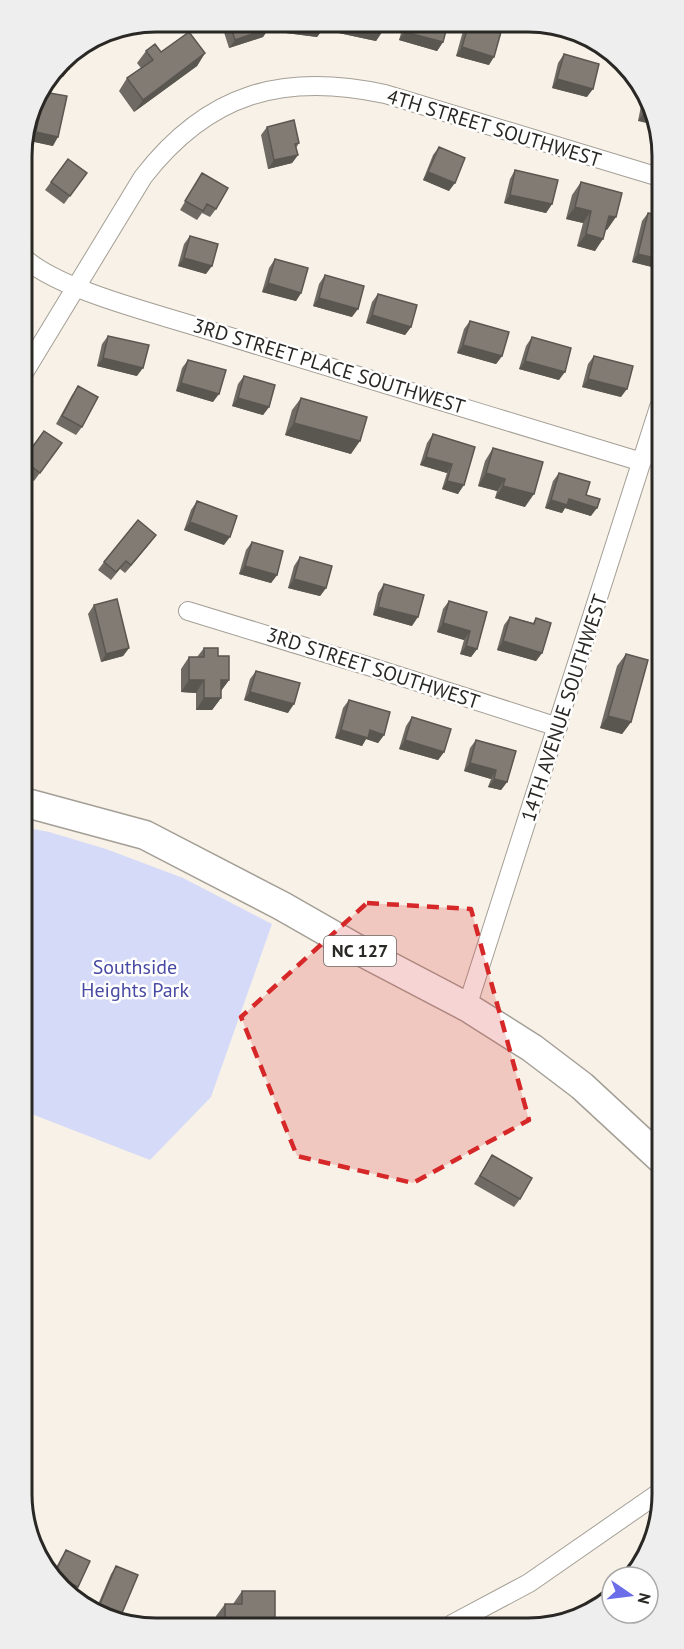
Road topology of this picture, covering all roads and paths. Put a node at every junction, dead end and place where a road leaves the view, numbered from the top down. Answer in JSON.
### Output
{"nodes":[{"id":1,"x":652,"y":175,"type":"edge"},
{"id":2,"x":32,"y":265,"type":"edge"},
{"id":3,"x":76,"y":286,"type":"junction"},
{"id":4,"x":32,"y":360,"type":"edge"},
{"id":5,"x":652,"y":430,"type":"edge"},
{"id":6,"x":642,"y":462,"type":"junction"},
{"id":7,"x":188,"y":611,"type":"dead end"},
{"id":8,"x":558,"y":727,"type":"junction"},
{"id":9,"x":32,"y":804,"type":"edge"},
{"id":10,"x":467,"y":1007,"type":"junction"},
{"id":11,"x":652,"y":1151,"type":"edge"},
{"id":12,"x":652,"y":1498,"type":"edge"},
{"id":13,"x":463,"y":1618,"type":"edge"}],
"edges":[{"from":1,"to":3,"type":"street","name":"4TH STREET SOUTHWEST"},
{"from":2,"to":3,"type":"street","name":"3RD STREET PLACE SOUTHWEST"},
{"from":3,"to":4,"type":"street","name":"4TH STREET SOUTHWEST"},
{"from":3,"to":6,"type":"street","name":"3RD STREET PLACE SOUTHWEST"},
{"from":5,"to":6,"type":"street","name":"14TH AVENUE SOUTHWEST"},
{"from":6,"to":8,"type":"street","name":"14TH AVENUE SOUTHWEST"},
{"from":7,"to":8,"type":"street","name":"3RD STREET SOUTHWEST"},
{"from":8,"to":10,"type":"street","name":"14TH AVENUE SOUTHWEST"},
{"from":9,"to":10,"type":"main road","number":"NC 127"},
{"from":10,"to":11,"type":"main road","number":"NC 127"},
{"from":12,"to":13,"type":"street"}]}
